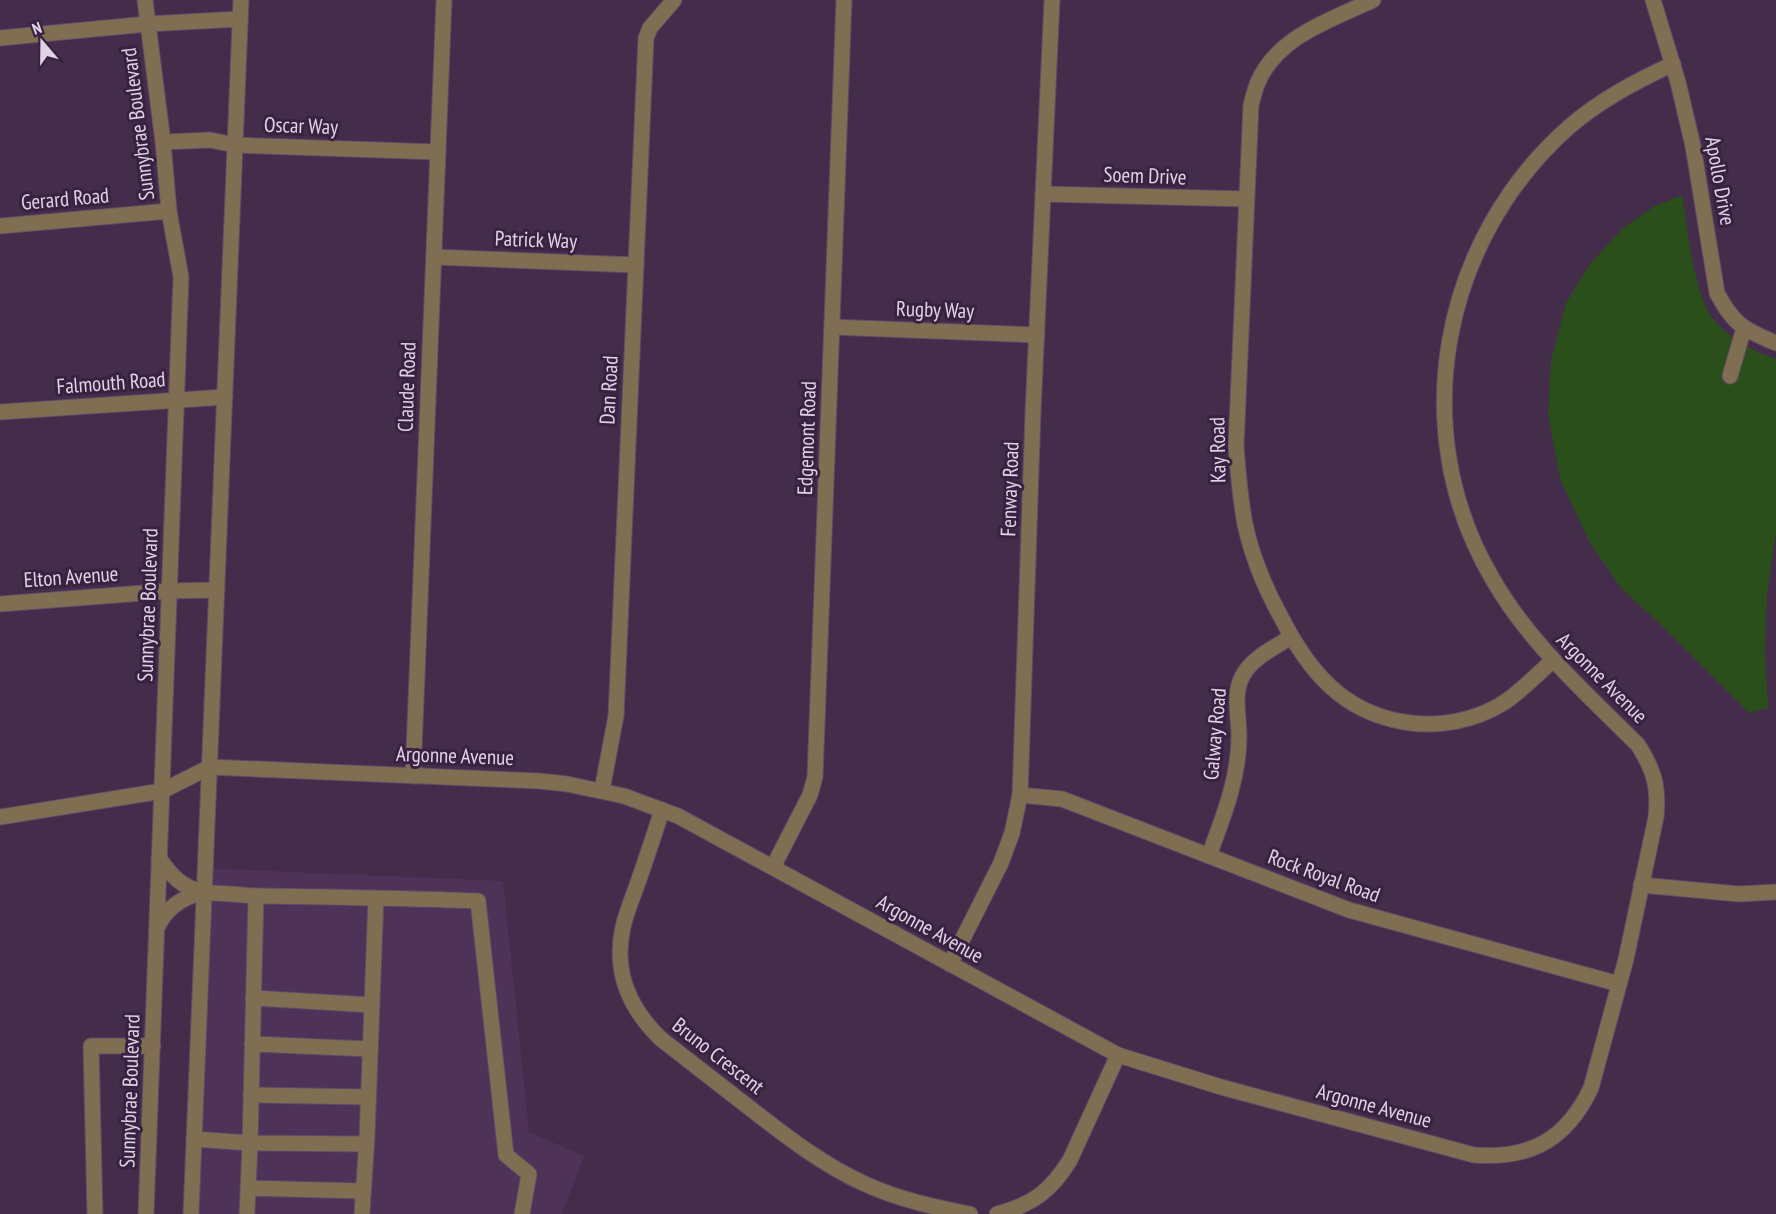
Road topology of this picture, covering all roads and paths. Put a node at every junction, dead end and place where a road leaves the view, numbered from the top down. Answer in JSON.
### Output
{"nodes":[{"id":1,"x":145,"y":0,"type":"edge"},
{"id":2,"x":241,"y":0,"type":"edge"},
{"id":3,"x":444,"y":0,"type":"edge"},
{"id":4,"x":674,"y":0,"type":"edge"},
{"id":5,"x":844,"y":0,"type":"edge"},
{"id":6,"x":1052,"y":0,"type":"edge"},
{"id":7,"x":1373,"y":0,"type":"edge"},
{"id":8,"x":1653,"y":0,"type":"edge"},
{"id":9,"x":240,"y":19,"type":"junction"},
{"id":10,"x":147,"y":24,"type":"junction"},
{"id":11,"x":0,"y":38,"type":"edge"},
{"id":12,"x":1673,"y":64,"type":"junction"},
{"id":13,"x":163,"y":142,"type":"junction"},
{"id":14,"x":235,"y":145,"type":"junction"},
{"id":15,"x":438,"y":152,"type":"junction"},
{"id":16,"x":1043,"y":194,"type":"junction"},
{"id":17,"x":1246,"y":200,"type":"junction"},
{"id":18,"x":170,"y":211,"type":"junction"},
{"id":19,"x":0,"y":226,"type":"edge"},
{"id":20,"x":434,"y":257,"type":"junction"},
{"id":21,"x":636,"y":265,"type":"junction"},
{"id":22,"x":832,"y":327,"type":"junction"},
{"id":23,"x":1744,"y":328,"type":"junction"},
{"id":24,"x":1037,"y":335,"type":"junction"},
{"id":25,"x":1776,"y":343,"type":"edge"},
{"id":26,"x":1730,"y":376,"type":"dead end"},
{"id":27,"x":225,"y":397,"type":"junction"},
{"id":28,"x":177,"y":399,"type":"junction"},
{"id":29,"x":0,"y":412,"type":"edge"},
{"id":30,"x":217,"y":590,"type":"junction"},
{"id":31,"x":169,"y":591,"type":"junction"},
{"id":32,"x":0,"y":604,"type":"edge"},
{"id":33,"x":1291,"y":637,"type":"junction"},
{"id":34,"x":1552,"y":660,"type":"junction"},
{"id":35,"x":210,"y":767,"type":"junction"},
{"id":36,"x":413,"y":776,"type":"junction"},
{"id":37,"x":602,"y":790,"type":"junction"},
{"id":38,"x":162,"y":791,"type":"junction"},
{"id":39,"x":1020,"y":795,"type":"junction"},
{"id":40,"x":662,"y":810,"type":"junction"},
{"id":41,"x":0,"y":817,"type":"edge"},
{"id":42,"x":1209,"y":856,"type":"junction"},
{"id":43,"x":159,"y":858,"type":"junction"},
{"id":44,"x":773,"y":867,"type":"junction"},
{"id":45,"x":1641,"y":885,"type":"junction"},
{"id":46,"x":1776,"y":892,"type":"edge"},
{"id":47,"x":204,"y":893,"type":"junction"},
{"id":48,"x":256,"y":896,"type":"junction"},
{"id":49,"x":376,"y":898,"type":"junction"},
{"id":50,"x":157,"y":929,"type":"junction"},
{"id":51,"x":950,"y":964,"type":"junction"},
{"id":52,"x":1619,"y":984,"type":"junction"},
{"id":53,"x":253,"y":998,"type":"junction"},
{"id":54,"x":372,"y":1005,"type":"junction"},
{"id":55,"x":252,"y":1044,"type":"junction"},
{"id":56,"x":153,"y":1046,"type":"junction"},
{"id":57,"x":370,"y":1049,"type":"junction"},
{"id":58,"x":1118,"y":1055,"type":"junction"},
{"id":59,"x":251,"y":1095,"type":"junction"},
{"id":60,"x":368,"y":1097,"type":"junction"},
{"id":61,"x":194,"y":1139,"type":"junction"},
{"id":62,"x":250,"y":1143,"type":"junction"},
{"id":63,"x":366,"y":1144,"type":"junction"},
{"id":64,"x":248,"y":1188,"type":"junction"},
{"id":65,"x":363,"y":1191,"type":"junction"},
{"id":66,"x":95,"y":1214,"type":"edge"},
{"id":67,"x":146,"y":1214,"type":"edge"},
{"id":68,"x":190,"y":1214,"type":"edge"},
{"id":69,"x":248,"y":1214,"type":"edge"},
{"id":70,"x":362,"y":1214,"type":"edge"},
{"id":71,"x":522,"y":1214,"type":"edge"},
{"id":72,"x":969,"y":1214,"type":"edge"},
{"id":73,"x":997,"y":1214,"type":"edge"}],
"edges":[{"from":1,"to":10,"type":"street","name":"Sunnybrae Boulevard"},
{"from":2,"to":9,"type":"street"},
{"from":3,"to":15,"type":"street","name":"Claude Road"},
{"from":4,"to":21,"type":"street","name":"Dan Road"},
{"from":5,"to":22,"type":"street","name":"Edgemont Road"},
{"from":6,"to":16,"type":"street","name":"Fenway Road"},
{"from":7,"to":17,"type":"street","name":"Kay Road"},
{"from":8,"to":12,"type":"street","name":"Apollo Drive"},
{"from":9,"to":10,"type":"street"},
{"from":9,"to":14,"type":"street"},
{"from":10,"to":11,"type":"street"},
{"from":10,"to":13,"type":"street","name":"Sunnybrae Boulevard"},
{"from":12,"to":23,"type":"street","name":"Apollo Drive"},
{"from":12,"to":34,"type":"street","name":"Argonne Avenue"},
{"from":13,"to":14,"type":"street","name":"Oscar Way"},
{"from":13,"to":18,"type":"street","name":"Sunnybrae Boulevard"},
{"from":14,"to":15,"type":"street","name":"Oscar Way"},
{"from":14,"to":27,"type":"street"},
{"from":15,"to":20,"type":"street","name":"Claude Road"},
{"from":16,"to":17,"type":"street","name":"Soem Drive"},
{"from":16,"to":24,"type":"street","name":"Fenway Road"},
{"from":17,"to":33,"type":"street","name":"Kay Road"},
{"from":18,"to":19,"type":"street","name":"Gerard Road"},
{"from":18,"to":28,"type":"street","name":"Sunnybrae Boulevard"},
{"from":20,"to":21,"type":"street","name":"Patrick Way"},
{"from":20,"to":36,"type":"street","name":"Claude Road"},
{"from":21,"to":37,"type":"street","name":"Dan Road"},
{"from":22,"to":24,"type":"street","name":"Rugby Way"},
{"from":22,"to":44,"type":"street","name":"Edgemont Road"},
{"from":23,"to":25,"type":"street","name":"Apollo Drive"},
{"from":23,"to":26,"type":"street"},
{"from":24,"to":39,"type":"street","name":"Fenway Road"},
{"from":27,"to":28,"type":"street","name":"Falmouth Road"},
{"from":27,"to":30,"type":"street"},
{"from":28,"to":29,"type":"street","name":"Falmouth Road"},
{"from":28,"to":31,"type":"street","name":"Sunnybrae Boulevard"},
{"from":30,"to":31,"type":"street","name":"Elton Avenue"},
{"from":30,"to":35,"type":"street"},
{"from":31,"to":32,"type":"street","name":"Elton Avenue"},
{"from":31,"to":38,"type":"street","name":"Sunnybrae Boulevard"},
{"from":33,"to":34,"type":"street","name":"Kay Road"},
{"from":33,"to":42,"type":"street","name":"Galway Road"},
{"from":34,"to":45,"type":"street","name":"Argonne Avenue"},
{"from":35,"to":36,"type":"street","name":"Argonne Avenue"},
{"from":35,"to":38,"type":"street","name":"Argonne Avenue"},
{"from":35,"to":47,"type":"street"},
{"from":36,"to":37,"type":"street","name":"Argonne Avenue"},
{"from":37,"to":40,"type":"street","name":"Argonne Avenue"},
{"from":38,"to":41,"type":"street","name":"Argonne Avenue"},
{"from":38,"to":43,"type":"street","name":"Sunnybrae Boulevard"},
{"from":39,"to":42,"type":"street","name":"Rock Royal Road"},
{"from":39,"to":51,"type":"street","name":"Fenway Road"},
{"from":40,"to":44,"type":"street","name":"Argonne Avenue"},
{"from":40,"to":72,"type":"street","name":"Bruno Crescent"},
{"from":42,"to":52,"type":"street","name":"Rock Royal Road"},
{"from":43,"to":47,"type":"street"},
{"from":43,"to":50,"type":"street","name":"Sunnybrae Boulevard"},
{"from":44,"to":51,"type":"street","name":"Argonne Avenue"},
{"from":45,"to":46,"type":"street"},
{"from":45,"to":52,"type":"street","name":"Argonne Avenue"},
{"from":47,"to":48,"type":"street"},
{"from":47,"to":50,"type":"street"},
{"from":47,"to":61,"type":"street"},
{"from":48,"to":49,"type":"street"},
{"from":48,"to":53,"type":"street"},
{"from":49,"to":54,"type":"street"},
{"from":49,"to":71,"type":"street"},
{"from":50,"to":56,"type":"street","name":"Sunnybrae Boulevard"},
{"from":51,"to":58,"type":"street","name":"Argonne Avenue"},
{"from":52,"to":58,"type":"street","name":"Argonne Avenue"},
{"from":53,"to":54,"type":"street"},
{"from":53,"to":55,"type":"street"},
{"from":54,"to":57,"type":"street"},
{"from":55,"to":57,"type":"street"},
{"from":55,"to":59,"type":"street"},
{"from":56,"to":66,"type":"street"},
{"from":56,"to":67,"type":"street","name":"Sunnybrae Boulevard"},
{"from":57,"to":60,"type":"street"},
{"from":58,"to":73,"type":"street"},
{"from":59,"to":60,"type":"street"},
{"from":59,"to":62,"type":"street"},
{"from":60,"to":63,"type":"street"},
{"from":61,"to":62,"type":"street"},
{"from":61,"to":68,"type":"street"},
{"from":62,"to":63,"type":"street"},
{"from":62,"to":64,"type":"street"},
{"from":63,"to":65,"type":"street"},
{"from":64,"to":65,"type":"street"},
{"from":64,"to":69,"type":"street"},
{"from":65,"to":70,"type":"street"}]}
